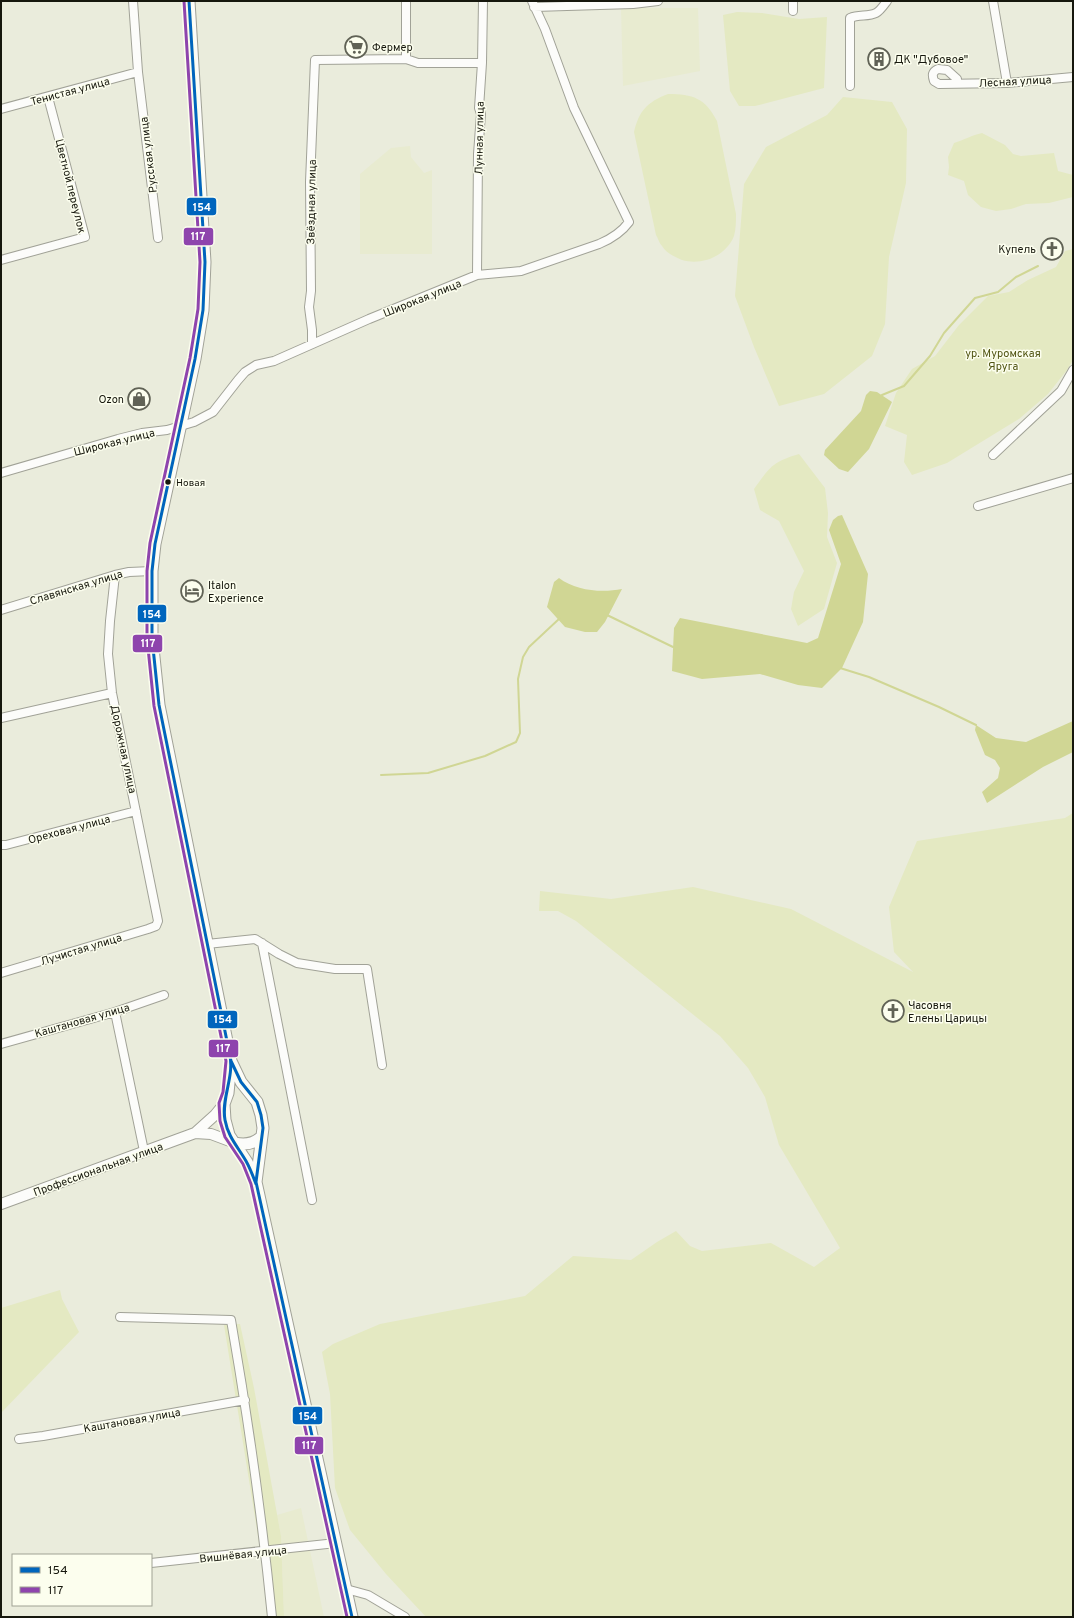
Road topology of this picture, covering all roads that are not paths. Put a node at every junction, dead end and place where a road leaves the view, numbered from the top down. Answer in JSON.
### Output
{"nodes":[{"id":1,"x":133,"y":1,"type":"edge"},
{"id":2,"x":189,"y":1,"type":"edge"},
{"id":3,"x":406,"y":1,"type":"edge"},
{"id":4,"x":483,"y":1,"type":"edge"},
{"id":5,"x":658,"y":1,"type":"edge"},
{"id":6,"x":793,"y":1,"type":"edge"},
{"id":7,"x":887,"y":1,"type":"edge"},
{"id":8,"x":993,"y":1,"type":"edge"},
{"id":9,"x":533,"y":4,"type":"edge"},
{"id":10,"x":793,"y":11,"type":"dead end"},
{"id":11,"x":406,"y":58,"type":"junction"},
{"id":12,"x":482,"y":63,"type":"junction"},
{"id":13,"x":138,"y":72,"type":"junction"},
{"id":14,"x":1073,"y":77,"type":"edge"},
{"id":15,"x":957,"y":83,"type":"dead end"},
{"id":16,"x":1007,"y":83,"type":"junction"},
{"id":17,"x":850,"y":86,"type":"dead end"},
{"id":18,"x":48,"y":97,"type":"junction"},
{"id":19,"x":1,"y":109,"type":"edge"},
{"id":20,"x":158,"y":238,"type":"dead end"},
{"id":21,"x":1,"y":260,"type":"edge"},
{"id":22,"x":477,"y":275,"type":"junction"},
{"id":23,"x":312,"y":344,"type":"junction"},
{"id":24,"x":1073,"y":370,"type":"edge"},
{"id":25,"x":180,"y":426,"type":"junction"},
{"id":26,"x":993,"y":455,"type":"dead end"},
{"id":27,"x":1,"y":472,"type":"edge"},
{"id":28,"x":1073,"y":478,"type":"edge"},
{"id":29,"x":978,"y":506,"type":"dead end"},
{"id":30,"x":152,"y":571,"type":"junction"},
{"id":31,"x":115,"y":575,"type":"junction"},
{"id":32,"x":1,"y":610,"type":"edge"},
{"id":33,"x":112,"y":693,"type":"junction"},
{"id":34,"x":1,"y":718,"type":"edge"},
{"id":35,"x":136,"y":811,"type":"junction"},
{"id":36,"x":1,"y":845,"type":"edge"},
{"id":37,"x":158,"y":921,"type":"joint"},
{"id":38,"x":262,"y":943,"type":"junction"},
{"id":39,"x":207,"y":944,"type":"junction"},
{"id":40,"x":1,"y":973,"type":"edge"},
{"id":41,"x":164,"y":995,"type":"dead end"},
{"id":42,"x":115,"y":1012,"type":"junction"},
{"id":43,"x":1,"y":1044,"type":"edge"},
{"id":44,"x":231,"y":1061,"type":"junction"},
{"id":45,"x":382,"y":1065,"type":"dead end"},
{"id":46,"x":252,"y":1095,"type":"junction"},
{"id":47,"x":224,"y":1104,"type":"junction"},
{"id":48,"x":195,"y":1133,"type":"junction"},
{"id":49,"x":260,"y":1138,"type":"junction"},
{"id":50,"x":234,"y":1142,"type":"junction"},
{"id":51,"x":144,"y":1151,"type":"junction"},
{"id":52,"x":256,"y":1182,"type":"junction"},
{"id":53,"x":312,"y":1200,"type":"dead end"},
{"id":54,"x":1,"y":1204,"type":"edge"},
{"id":55,"x":120,"y":1317,"type":"dead end"},
{"id":56,"x":245,"y":1400,"type":"junction"},
{"id":57,"x":19,"y":1439,"type":"dead end"},
{"id":58,"x":336,"y":1543,"type":"junction"},
{"id":59,"x":265,"y":1552,"type":"junction"},
{"id":60,"x":152,"y":1563,"type":"edge"},
{"id":61,"x":346,"y":1589,"type":"junction"},
{"id":62,"x":272,"y":1617,"type":"edge"},
{"id":63,"x":352,"y":1617,"type":"edge"},
{"id":64,"x":405,"y":1617,"type":"edge"}],
"edges":[{"from":1,"to":13,"type":"street","name":"Русская улица"},
{"from":2,"to":25,"type":"main road"},
{"from":3,"to":11,"type":"street"},
{"from":4,"to":12,"type":"street","name":"Лунная улица"},
{"from":5,"to":9,"type":"street"},
{"from":6,"to":10,"type":"street"},
{"from":7,"to":17,"type":"street"},
{"from":8,"to":16,"type":"street"},
{"from":9,"to":22,"type":"street","name":"Широкая улица"},
{"from":11,"to":12,"type":"street"},
{"from":11,"to":23,"type":"street","name":"Звёздная улица"},
{"from":12,"to":22,"type":"street","name":"Лунная улица"},
{"from":13,"to":18,"type":"street","name":"Тенистая улица"},
{"from":13,"to":20,"type":"street","name":"Русская улица"},
{"from":14,"to":16,"type":"street","name":"Лесная улица"},
{"from":15,"to":16,"type":"street","name":"Лесная улица"},
{"from":18,"to":19,"type":"street","name":"Тенистая улица"},
{"from":18,"to":21,"type":"street","name":"Цветной переулок"},
{"from":22,"to":23,"type":"street","name":"Широкая улица"},
{"from":23,"to":25,"type":"street","name":"Широкая улица"},
{"from":24,"to":26,"type":"street"},
{"from":25,"to":27,"type":"street","name":"Широкая улица"},
{"from":25,"to":30,"type":"main road"},
{"from":28,"to":29,"type":"street"},
{"from":30,"to":31,"type":"street","name":"Славянская улица"},
{"from":30,"to":39,"type":"main road"},
{"from":31,"to":32,"type":"street","name":"Славянская улица"},
{"from":31,"to":33,"type":"street","name":"Дорожная улица"},
{"from":33,"to":34,"type":"street"},
{"from":33,"to":35,"type":"street","name":"Дорожная улица"},
{"from":35,"to":36,"type":"street","name":"Ореховая улица"},
{"from":35,"to":37,"type":"street","name":"Дорожная улица"},
{"from":37,"to":40,"type":"street","name":"Лучистая улица"},
{"from":38,"to":39,"type":"street"},
{"from":38,"to":45,"type":"street"},
{"from":38,"to":53,"type":"street"},
{"from":39,"to":44,"type":"main road"},
{"from":41,"to":42,"type":"street","name":"Каштановая улица"},
{"from":42,"to":43,"type":"street","name":"Каштановая улица"},
{"from":42,"to":51,"type":"street"},
{"from":44,"to":46,"type":"main road"},
{"from":44,"to":47,"type":"main road"},
{"from":46,"to":47,"type":"main road"},
{"from":46,"to":49,"type":"main road"},
{"from":47,"to":48,"type":"street"},
{"from":47,"to":50,"type":"main road"},
{"from":48,"to":50,"type":"street"},
{"from":48,"to":51,"type":"street","name":"Профессиональная улица"},
{"from":49,"to":50,"type":"main road"},
{"from":49,"to":52,"type":"main road"},
{"from":50,"to":52,"type":"main road"},
{"from":51,"to":54,"type":"street","name":"Профессиональная улица"},
{"from":52,"to":58,"type":"main road"},
{"from":55,"to":56,"type":"street"},
{"from":56,"to":57,"type":"street","name":"Каштановая улица"},
{"from":56,"to":59,"type":"street"},
{"from":58,"to":59,"type":"street","name":"Вишнёвая улица"},
{"from":58,"to":61,"type":"main road"},
{"from":59,"to":60,"type":"street","name":"Вишнёвая улица"},
{"from":59,"to":62,"type":"street"},
{"from":61,"to":63,"type":"main road"},
{"from":61,"to":64,"type":"street"}]}
